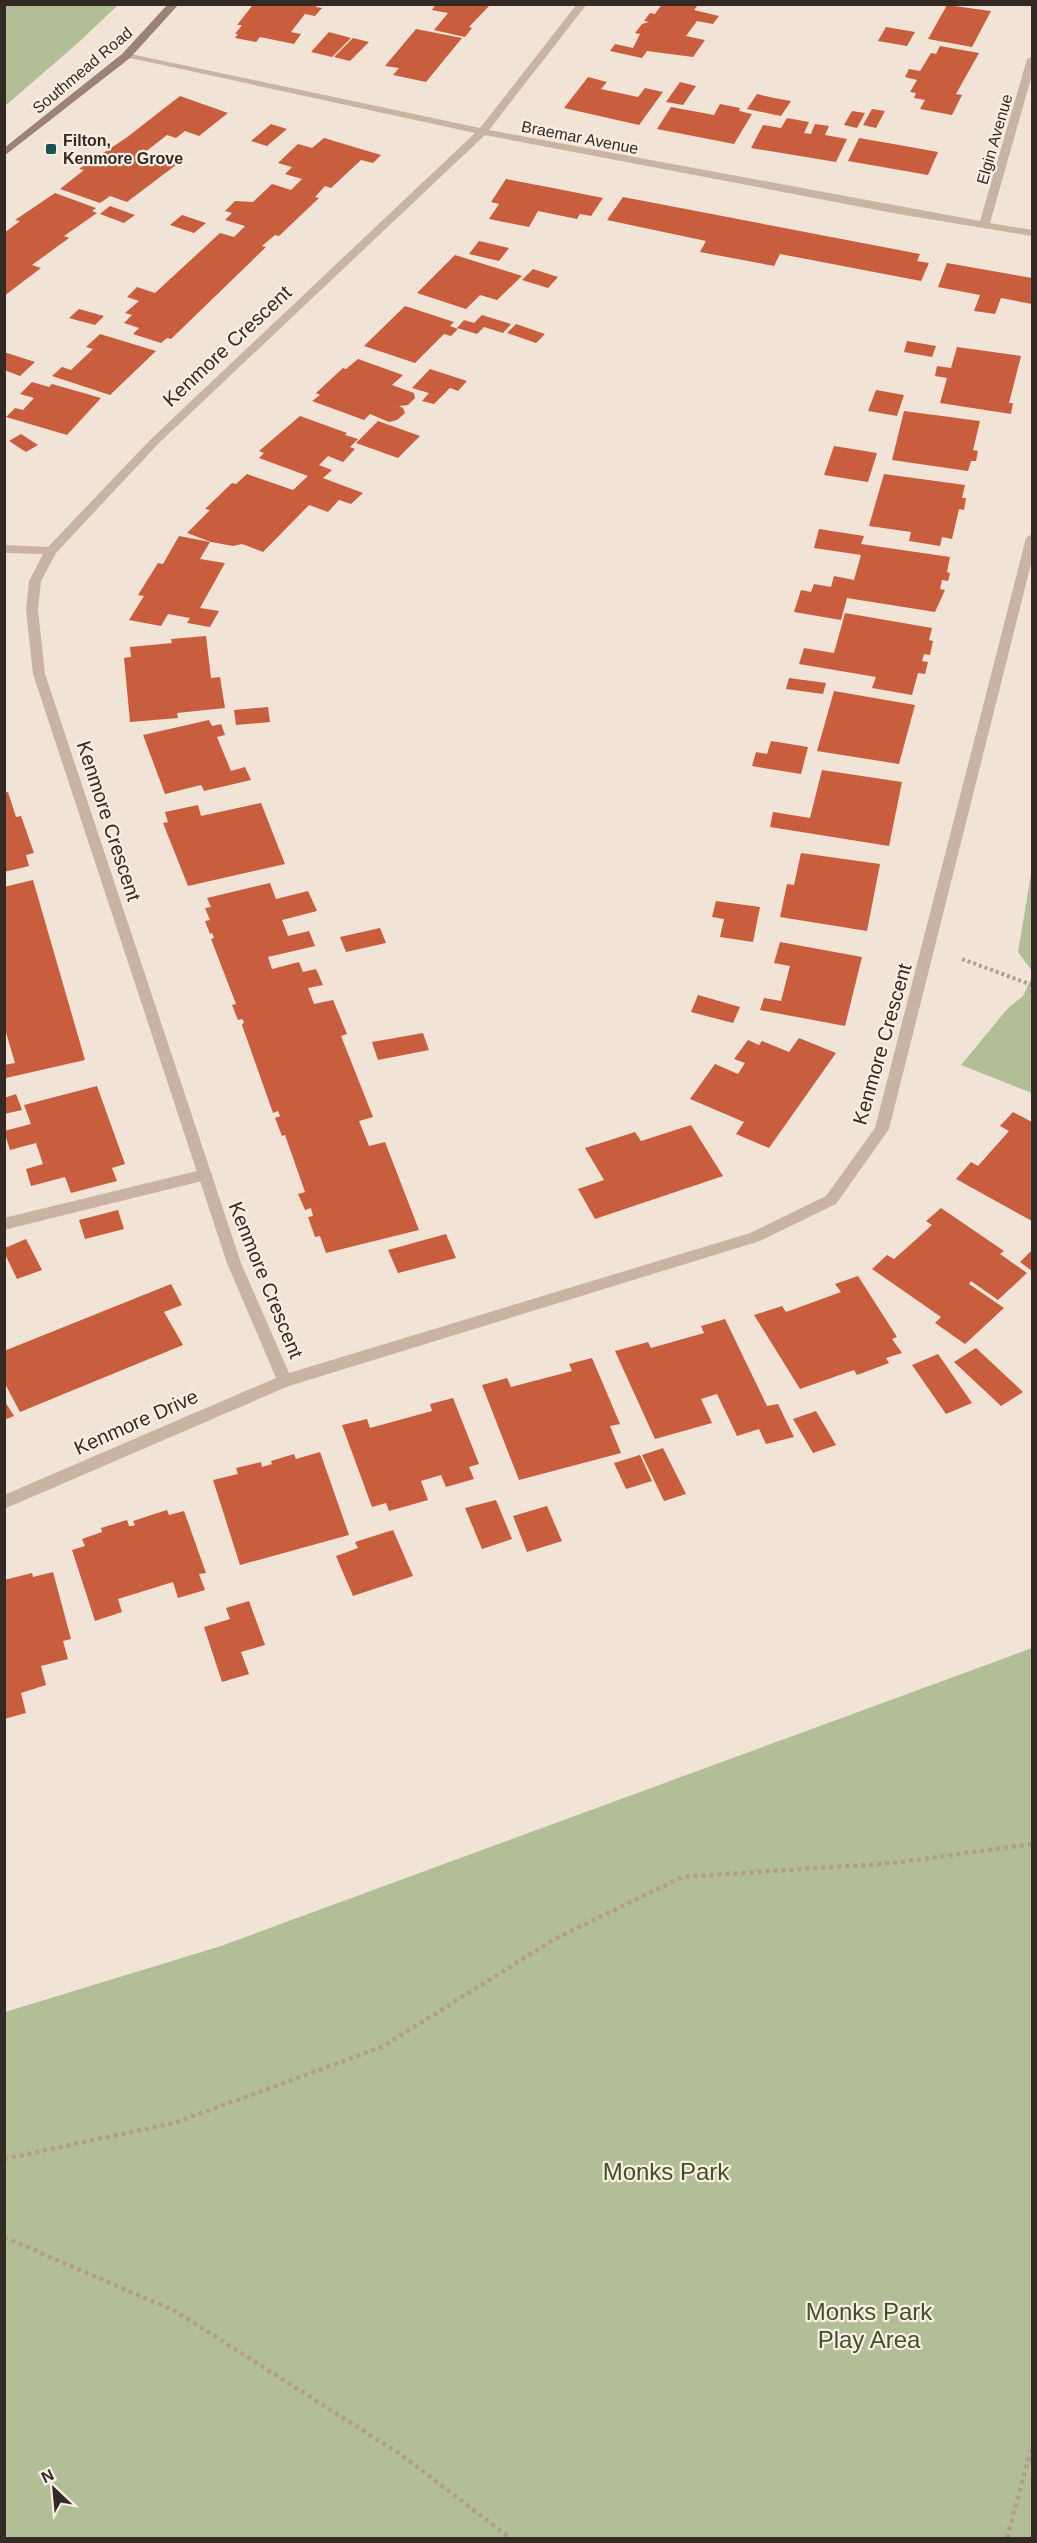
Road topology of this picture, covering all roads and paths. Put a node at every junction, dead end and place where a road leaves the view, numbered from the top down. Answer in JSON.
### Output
{"nodes":[{"id":1,"x":174,"y":4,"type":"edge"},
{"id":2,"x":582,"y":4,"type":"edge"},
{"id":3,"x":126,"y":56,"type":"junction"},
{"id":4,"x":1032,"y":59,"type":"edge"},
{"id":5,"x":481,"y":133,"type":"junction"},
{"id":6,"x":4,"y":153,"type":"edge"},
{"id":7,"x":984,"y":226,"type":"junction"},
{"id":8,"x":1032,"y":233,"type":"edge"},
{"id":9,"x":1032,"y":538,"type":"edge"},
{"id":10,"x":4,"y":549,"type":"edge"},
{"id":11,"x":51,"y":551,"type":"junction"},
{"id":12,"x":930,"y":947,"type":"junction"},
{"id":13,"x":1032,"y":985,"type":"edge"},
{"id":14,"x":205,"y":1175,"type":"junction"},
{"id":15,"x":4,"y":1224,"type":"edge"},
{"id":16,"x":285,"y":1381,"type":"junction"},
{"id":17,"x":4,"y":1502,"type":"edge"},
{"id":18,"x":1032,"y":1844,"type":"edge"},
{"id":19,"x":4,"y":2159,"type":"edge"},
{"id":20,"x":4,"y":2237,"type":"edge"},
{"id":21,"x":1032,"y":2446,"type":"edge"},
{"id":22,"x":510,"y":2538,"type":"edge"},
{"id":23,"x":1007,"y":2538,"type":"edge"}],
"edges":[{"from":1,"to":3,"type":"main road","name":"Southmead Road"},
{"from":2,"to":5,"type":"street","name":"Kenmore Crescent"},
{"from":3,"to":5,"type":"street","name":"Braemar Avenue"},
{"from":3,"to":6,"type":"main road","name":"Southmead Road"},
{"from":4,"to":7,"type":"street","name":"Elgin Avenue"},
{"from":5,"to":7,"type":"street","name":"Braemar Avenue"},
{"from":5,"to":11,"type":"street","name":"Kenmore Crescent"},
{"from":7,"to":8,"type":"street","name":"Braemar Avenue"},
{"from":9,"to":12,"type":"street","name":"Kenmore Crescent"},
{"from":10,"to":11,"type":"street"},
{"from":11,"to":14,"type":"street","name":"Kenmore Crescent"},
{"from":12,"to":13,"type":"path"},
{"from":12,"to":16,"type":"street","name":"Kenmore Crescent"},
{"from":14,"to":15,"type":"street"},
{"from":14,"to":16,"type":"street","name":"Kenmore Crescent"},
{"from":16,"to":17,"type":"street","name":"Kenmore Drive"},
{"from":18,"to":19,"type":"path"},
{"from":20,"to":22,"type":"path"},
{"from":21,"to":23,"type":"path"}]}
